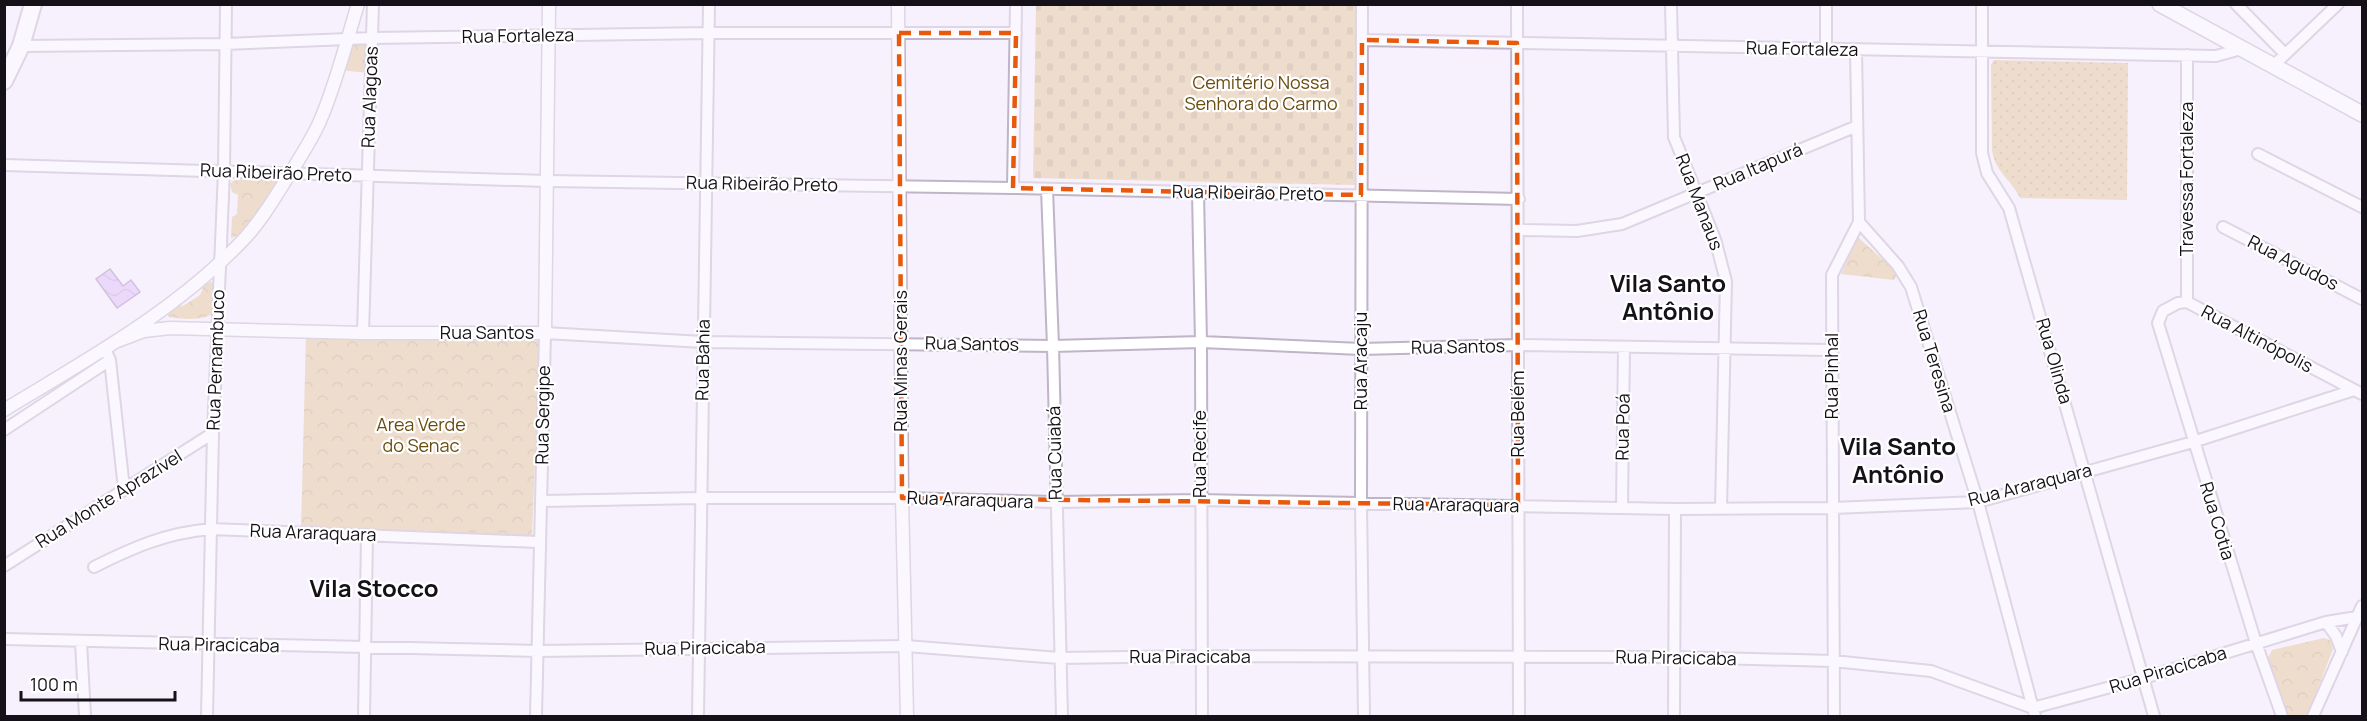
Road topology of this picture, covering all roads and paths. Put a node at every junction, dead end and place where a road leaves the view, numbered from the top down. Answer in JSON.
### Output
{"nodes":[{"id":1,"x":33,"y":4,"type":"edge"},
{"id":2,"x":226,"y":4,"type":"edge"},
{"id":3,"x":358,"y":4,"type":"edge"},
{"id":4,"x":373,"y":4,"type":"edge"},
{"id":5,"x":549,"y":4,"type":"edge"},
{"id":6,"x":709,"y":4,"type":"edge"},
{"id":7,"x":898,"y":4,"type":"edge"},
{"id":8,"x":1016,"y":4,"type":"edge"},
{"id":9,"x":1362,"y":4,"type":"edge"},
{"id":10,"x":1517,"y":4,"type":"edge"},
{"id":11,"x":1671,"y":4,"type":"edge"},
{"id":12,"x":1826,"y":4,"type":"edge"},
{"id":13,"x":1982,"y":4,"type":"edge"},
{"id":14,"x":2160,"y":4,"type":"edge"},
{"id":15,"x":2236,"y":4,"type":"edge"},
{"id":16,"x":2338,"y":4,"type":"edge"},
{"id":17,"x":709,"y":33,"type":"junction"},
{"id":18,"x":899,"y":33,"type":"junction"},
{"id":19,"x":1016,"y":33,"type":"junction"},
{"id":20,"x":549,"y":36,"type":"junction"},
{"id":21,"x":348,"y":38,"type":"junction"},
{"id":22,"x":373,"y":38,"type":"junction"},
{"id":23,"x":1362,"y":40,"type":"junction"},
{"id":24,"x":1517,"y":43,"type":"junction"},
{"id":25,"x":225,"y":44,"type":"junction"},
{"id":26,"x":21,"y":46,"type":"junction"},
{"id":27,"x":1671,"y":46,"type":"junction"},
{"id":28,"x":1826,"y":49,"type":"junction"},
{"id":29,"x":2241,"y":49,"type":"junction"},
{"id":30,"x":1856,"y":50,"type":"junction"},
{"id":31,"x":1983,"y":53,"type":"junction"},
{"id":32,"x":2286,"y":54,"type":"junction"},
{"id":33,"x":2187,"y":55,"type":"junction"},
{"id":34,"x":2273,"y":66,"type":"junction"},
{"id":35,"x":4,"y":81,"type":"edge"},
{"id":36,"x":2362,"y":114,"type":"edge"},
{"id":37,"x":1857,"y":126,"type":"junction"},
{"id":38,"x":2258,"y":154,"type":"dead end"},
{"id":39,"x":4,"y":165,"type":"edge"},
{"id":40,"x":224,"y":171,"type":"junction"},
{"id":41,"x":290,"y":173,"type":"junction"},
{"id":42,"x":367,"y":176,"type":"junction"},
{"id":43,"x":547,"y":181,"type":"junction"},
{"id":44,"x":706,"y":183,"type":"junction"},
{"id":45,"x":899,"y":186,"type":"junction"},
{"id":46,"x":1013,"y":188,"type":"junction"},
{"id":47,"x":1047,"y":189,"type":"junction"},
{"id":48,"x":1198,"y":192,"type":"junction"},
{"id":49,"x":1695,"y":193,"type":"junction"},
{"id":50,"x":1361,"y":195,"type":"junction"},
{"id":51,"x":1519,"y":199,"type":"junction"},
{"id":52,"x":2362,"y":207,"type":"edge"},
{"id":53,"x":1859,"y":222,"type":"junction"},
{"id":54,"x":2223,"y":227,"type":"dead end"},
{"id":55,"x":1519,"y":230,"type":"junction"},
{"id":56,"x":220,"y":262,"type":"junction"},
{"id":57,"x":2362,"y":299,"type":"edge"},
{"id":58,"x":2187,"y":302,"type":"junction"},
{"id":59,"x":163,"y":309,"type":"junction"},
{"id":60,"x":2158,"y":323,"type":"joint"},
{"id":61,"x":170,"y":328,"type":"junction"},
{"id":62,"x":218,"y":331,"type":"junction"},
{"id":63,"x":363,"y":333,"type":"junction"},
{"id":64,"x":545,"y":333,"type":"junction"},
{"id":65,"x":703,"y":342,"type":"junction"},
{"id":66,"x":1201,"y":342,"type":"junction"},
{"id":67,"x":902,"y":343,"type":"junction"},
{"id":68,"x":1518,"y":345,"type":"junction"},
{"id":69,"x":1053,"y":346,"type":"junction"},
{"id":70,"x":1624,"y":347,"type":"junction"},
{"id":71,"x":1725,"y":348,"type":"junction"},
{"id":72,"x":1360,"y":349,"type":"junction"},
{"id":73,"x":1832,"y":350,"type":"junction"},
{"id":74,"x":110,"y":351,"type":"junction"},
{"id":75,"x":2358,"y":392,"type":"edge"},
{"id":76,"x":4,"y":410,"type":"edge"},
{"id":77,"x":4,"y":430,"type":"edge"},
{"id":78,"x":213,"y":433,"type":"junction"},
{"id":79,"x":2193,"y":442,"type":"junction"},
{"id":80,"x":2086,"y":471,"type":"junction"},
{"id":81,"x":124,"y":489,"type":"junction"},
{"id":82,"x":701,"y":498,"type":"junction"},
{"id":83,"x":902,"y":498,"type":"junction"},
{"id":84,"x":1199,"y":500,"type":"junction"},
{"id":85,"x":542,"y":501,"type":"junction"},
{"id":86,"x":1055,"y":502,"type":"junction"},
{"id":87,"x":1978,"y":502,"type":"junction"},
{"id":88,"x":1361,"y":504,"type":"junction"},
{"id":89,"x":1518,"y":505,"type":"junction"},
{"id":90,"x":1622,"y":507,"type":"junction"},
{"id":91,"x":1721,"y":508,"type":"junction"},
{"id":92,"x":1833,"y":508,"type":"junction"},
{"id":93,"x":1675,"y":509,"type":"junction"},
{"id":94,"x":212,"y":529,"type":"junction"},
{"id":95,"x":367,"y":535,"type":"junction"},
{"id":96,"x":538,"y":542,"type":"junction"},
{"id":97,"x":4,"y":566,"type":"edge"},
{"id":98,"x":94,"y":567,"type":"dead end"},
{"id":99,"x":2362,"y":606,"type":"edge"},
{"id":100,"x":2360,"y":619,"type":"edge"},
{"id":101,"x":2325,"y":622,"type":"junction"},
{"id":102,"x":4,"y":639,"type":"edge"},
{"id":103,"x":81,"y":642,"type":"junction"},
{"id":104,"x":2256,"y":643,"type":"junction"},
{"id":105,"x":209,"y":644,"type":"junction"},
{"id":106,"x":906,"y":646,"type":"junction"},
{"id":107,"x":366,"y":648,"type":"junction"},
{"id":108,"x":700,"y":648,"type":"junction"},
{"id":109,"x":538,"y":651,"type":"junction"},
{"id":110,"x":2343,"y":652,"type":"junction"},
{"id":111,"x":1202,"y":656,"type":"junction"},
{"id":112,"x":1363,"y":657,"type":"junction"},
{"id":113,"x":1519,"y":657,"type":"junction"},
{"id":114,"x":1675,"y":657,"type":"junction"},
{"id":115,"x":1059,"y":658,"type":"junction"},
{"id":116,"x":1833,"y":661,"type":"junction"},
{"id":117,"x":2144,"y":678,"type":"junction"},
{"id":118,"x":2034,"y":712,"type":"edge"},
{"id":119,"x":85,"y":717,"type":"edge"},
{"id":120,"x":207,"y":717,"type":"edge"},
{"id":121,"x":364,"y":717,"type":"edge"},
{"id":122,"x":536,"y":717,"type":"edge"},
{"id":123,"x":698,"y":717,"type":"edge"},
{"id":124,"x":907,"y":717,"type":"edge"},
{"id":125,"x":1062,"y":717,"type":"edge"},
{"id":126,"x":1202,"y":717,"type":"edge"},
{"id":127,"x":1364,"y":717,"type":"edge"},
{"id":128,"x":1520,"y":717,"type":"edge"},
{"id":129,"x":1674,"y":717,"type":"edge"},
{"id":130,"x":1834,"y":717,"type":"edge"},
{"id":131,"x":2154,"y":717,"type":"edge"},
{"id":132,"x":2282,"y":717,"type":"edge"},
{"id":133,"x":2313,"y":717,"type":"edge"}],
"edges":[{"from":1,"to":26,"type":"main road"},
{"from":2,"to":25,"type":"street","name":"Rua Pernambuco"},
{"from":3,"to":21,"type":"street"},
{"from":4,"to":22,"type":"street","name":"Rua Alagoas"},
{"from":5,"to":20,"type":"street","name":"Rua Sergipe"},
{"from":6,"to":17,"type":"street","name":"Rua Bahia"},
{"from":7,"to":18,"type":"street","name":"Rua Minas Gerais"},
{"from":8,"to":19,"type":"street"},
{"from":9,"to":23,"type":"street","name":"Rua Aracaju"},
{"from":10,"to":24,"type":"street","name":"Rua Belém"},
{"from":11,"to":27,"type":"street","name":"Rua Manaus"},
{"from":12,"to":28,"type":"street"},
{"from":13,"to":31,"type":"street","name":"Rua Olinda"},
{"from":14,"to":29,"type":"main road"},
{"from":15,"to":32,"type":"street"},
{"from":16,"to":32,"type":"street"},
{"from":17,"to":18,"type":"street","name":"Rua Fortaleza"},
{"from":17,"to":20,"type":"street","name":"Rua Fortaleza"},
{"from":17,"to":44,"type":"street","name":"Rua Bahia"},
{"from":18,"to":19,"type":"street","name":"Rua Fortaleza"},
{"from":18,"to":45,"type":"street","name":"Rua Minas Gerais"},
{"from":19,"to":46,"type":"street"},
{"from":20,"to":22,"type":"street","name":"Rua Fortaleza"},
{"from":20,"to":43,"type":"street","name":"Rua Sergipe"},
{"from":21,"to":22,"type":"street","name":"Rua Fortaleza"},
{"from":21,"to":25,"type":"street","name":"Rua Fortaleza"},
{"from":21,"to":41,"type":"street"},
{"from":22,"to":42,"type":"street","name":"Rua Alagoas"},
{"from":23,"to":24,"type":"street","name":"Rua Fortaleza"},
{"from":23,"to":50,"type":"street","name":"Rua Aracaju"},
{"from":24,"to":27,"type":"street","name":"Rua Fortaleza"},
{"from":24,"to":51,"type":"street","name":"Rua Belém"},
{"from":25,"to":26,"type":"street","name":"Rua Fortaleza"},
{"from":25,"to":40,"type":"street","name":"Rua Pernambuco"},
{"from":26,"to":35,"type":"main road"},
{"from":27,"to":28,"type":"street","name":"Rua Fortaleza"},
{"from":27,"to":49,"type":"street","name":"Rua Manaus"},
{"from":28,"to":30,"type":"street","name":"Rua Fortaleza"},
{"from":29,"to":33,"type":"street","name":"Rua Fortaleza"},
{"from":29,"to":34,"type":"main road"},
{"from":30,"to":31,"type":"street","name":"Rua Fortaleza"},
{"from":30,"to":37,"type":"street"},
{"from":31,"to":33,"type":"street","name":"Rua Fortaleza"},
{"from":31,"to":80,"type":"street","name":"Rua Olinda"},
{"from":32,"to":34,"type":"street"},
{"from":33,"to":58,"type":"street","name":"Travessa Fortaleza"},
{"from":34,"to":36,"type":"main road"},
{"from":37,"to":49,"type":"street","name":"Rua Itapurá"},
{"from":37,"to":53,"type":"street"},
{"from":38,"to":52,"type":"street"},
{"from":39,"to":40,"type":"street","name":"Rua Ribeirão Preto"},
{"from":40,"to":41,"type":"street","name":"Rua Ribeirão Preto"},
{"from":40,"to":56,"type":"street","name":"Rua Pernambuco"},
{"from":41,"to":42,"type":"street","name":"Rua Ribeirão Preto"},
{"from":41,"to":56,"type":"street"},
{"from":42,"to":43,"type":"street","name":"Rua Ribeirão Preto"},
{"from":42,"to":63,"type":"street","name":"Rua Alagoas"},
{"from":43,"to":44,"type":"street","name":"Rua Ribeirão Preto"},
{"from":43,"to":64,"type":"street","name":"Rua Sergipe"},
{"from":44,"to":45,"type":"street","name":"Rua Ribeirão Preto"},
{"from":44,"to":65,"type":"street","name":"Rua Bahia"},
{"from":45,"to":46,"type":"street","name":"Rua Ribeirão Preto"},
{"from":45,"to":67,"type":"street","name":"Rua Minas Gerais"},
{"from":46,"to":47,"type":"street","name":"Rua Ribeirão Preto"},
{"from":47,"to":48,"type":"street","name":"Rua Ribeirão Preto"},
{"from":47,"to":69,"type":"street","name":"Rua Cuiabá"},
{"from":48,"to":50,"type":"street","name":"Rua Ribeirão Preto"},
{"from":48,"to":66,"type":"street","name":"Rua Recife"},
{"from":49,"to":55,"type":"street","name":"Rua Itapurá"},
{"from":49,"to":71,"type":"street","name":"Rua Manaus"},
{"from":50,"to":51,"type":"street","name":"Rua Ribeirão Preto"},
{"from":50,"to":72,"type":"street","name":"Rua Aracaju"},
{"from":51,"to":55,"type":"street","name":"Rua Belém"},
{"from":53,"to":73,"type":"street","name":"Rua Pinhal"},
{"from":53,"to":87,"type":"street","name":"Rua Teresina"},
{"from":54,"to":57,"type":"street","name":"Rua Agudos"},
{"from":55,"to":68,"type":"street","name":"Rua Belém"},
{"from":56,"to":59,"type":"street"},
{"from":56,"to":62,"type":"street","name":"Rua Pernambuco"},
{"from":58,"to":60,"type":"street","name":"Rua Altinópolis"},
{"from":58,"to":75,"type":"street","name":"Rua Altinópolis"},
{"from":59,"to":61,"type":"street"},
{"from":59,"to":74,"type":"street"},
{"from":60,"to":79,"type":"street","name":"Rua Cotia"},
{"from":61,"to":62,"type":"street","name":"Rua Santos"},
{"from":61,"to":74,"type":"street","name":"Rua Santos"},
{"from":62,"to":63,"type":"street","name":"Rua Santos"},
{"from":62,"to":78,"type":"street","name":"Rua Pernambuco"},
{"from":63,"to":64,"type":"street","name":"Rua Santos"},
{"from":64,"to":65,"type":"street","name":"Rua Santos"},
{"from":64,"to":85,"type":"street","name":"Rua Sergipe"},
{"from":65,"to":67,"type":"street","name":"Rua Santos"},
{"from":65,"to":82,"type":"street","name":"Rua Bahia"},
{"from":66,"to":69,"type":"street","name":"Rua Santos"},
{"from":66,"to":72,"type":"street","name":"Rua Santos"},
{"from":66,"to":84,"type":"street","name":"Rua Recife"},
{"from":67,"to":69,"type":"street","name":"Rua Santos"},
{"from":67,"to":83,"type":"street","name":"Rua Minas Gerais"},
{"from":68,"to":70,"type":"street","name":"Rua Santos"},
{"from":68,"to":72,"type":"street","name":"Rua Santos"},
{"from":68,"to":89,"type":"street","name":"Rua Belém"},
{"from":69,"to":86,"type":"street","name":"Rua Cuiabá"},
{"from":70,"to":71,"type":"street","name":"Rua Santos"},
{"from":70,"to":90,"type":"street","name":"Rua Poá"},
{"from":71,"to":73,"type":"street","name":"Rua Santos"},
{"from":71,"to":91,"type":"street","name":"Rua Manaus"},
{"from":72,"to":88,"type":"street","name":"Rua Aracaju"},
{"from":73,"to":92,"type":"street","name":"Rua Pinhal"},
{"from":74,"to":76,"type":"street"},
{"from":74,"to":77,"type":"street"},
{"from":74,"to":81,"type":"street"},
{"from":75,"to":79,"type":"street","name":"Rua Araraquara"},
{"from":78,"to":81,"type":"street","name":"Rua Monte Aprazível"},
{"from":78,"to":94,"type":"street","name":"Rua Pernambuco"},
{"from":79,"to":80,"type":"street","name":"Rua Araraquara"},
{"from":79,"to":104,"type":"street","name":"Rua Cotia"},
{"from":80,"to":87,"type":"street","name":"Rua Araraquara"},
{"from":80,"to":117,"type":"street","name":"Rua Olinda"},
{"from":81,"to":97,"type":"street","name":"Rua Monte Aprazível"},
{"from":82,"to":83,"type":"street","name":"Rua Araraquara"},
{"from":82,"to":85,"type":"street","name":"Rua Araraquara"},
{"from":82,"to":108,"type":"street","name":"Rua Bahia"},
{"from":83,"to":86,"type":"street","name":"Rua Araraquara"},
{"from":83,"to":106,"type":"street","name":"Rua Minas Gerais"},
{"from":84,"to":86,"type":"street","name":"Rua Araraquara"},
{"from":84,"to":88,"type":"street","name":"Rua Araraquara"},
{"from":84,"to":111,"type":"street","name":"Rua Recife"},
{"from":85,"to":96,"type":"street","name":"Rua Sergipe"},
{"from":86,"to":115,"type":"street","name":"Rua Cuiabá"},
{"from":87,"to":92,"type":"street","name":"Rua Araraquara"},
{"from":87,"to":118,"type":"street","name":"Rua Teresina"},
{"from":88,"to":89,"type":"street","name":"Rua Araraquara"},
{"from":88,"to":112,"type":"street","name":"Rua Aracaju"},
{"from":89,"to":90,"type":"street","name":"Rua Araraquara"},
{"from":89,"to":113,"type":"street","name":"Rua Belém"},
{"from":90,"to":93,"type":"street","name":"Rua Araraquara"},
{"from":91,"to":92,"type":"street","name":"Rua Araraquara"},
{"from":91,"to":93,"type":"street","name":"Rua Araraquara"},
{"from":92,"to":116,"type":"street","name":"Rua Pinhal"},
{"from":93,"to":114,"type":"street"},
{"from":94,"to":95,"type":"street","name":"Rua Araraquara"},
{"from":94,"to":98,"type":"street","name":"Rua Araraquara"},
{"from":94,"to":105,"type":"street","name":"Rua Pernambuco"},
{"from":95,"to":96,"type":"street","name":"Rua Araraquara"},
{"from":95,"to":107,"type":"street"},
{"from":96,"to":109,"type":"street","name":"Rua Sergipe"},
{"from":99,"to":100,"type":"street"},
{"from":100,"to":101,"type":"street","name":"Rua Piracicaba"},
{"from":100,"to":110,"type":"street"},
{"from":101,"to":104,"type":"street","name":"Rua Piracicaba"},
{"from":101,"to":110,"type":"street"},
{"from":102,"to":103,"type":"street","name":"Rua Piracicaba"},
{"from":103,"to":105,"type":"street","name":"Rua Piracicaba"},
{"from":103,"to":119,"type":"street"},
{"from":104,"to":117,"type":"street","name":"Rua Piracicaba"},
{"from":104,"to":132,"type":"street","name":"Rua Cotia"},
{"from":105,"to":107,"type":"street","name":"Rua Piracicaba"},
{"from":105,"to":120,"type":"street","name":"Rua Pernambuco"},
{"from":106,"to":108,"type":"street","name":"Rua Piracicaba"},
{"from":106,"to":115,"type":"street","name":"Rua Piracicaba"},
{"from":106,"to":124,"type":"street","name":"Rua Minas Gerais"},
{"from":107,"to":109,"type":"street","name":"Rua Piracicaba"},
{"from":107,"to":121,"type":"street"},
{"from":108,"to":109,"type":"street","name":"Rua Piracicaba"},
{"from":108,"to":123,"type":"street","name":"Rua Bahia"},
{"from":109,"to":122,"type":"street","name":"Rua Sergipe"},
{"from":110,"to":133,"type":"street"},
{"from":111,"to":112,"type":"street","name":"Rua Piracicaba"},
{"from":111,"to":115,"type":"street","name":"Rua Piracicaba"},
{"from":111,"to":126,"type":"street","name":"Rua Recife"},
{"from":112,"to":113,"type":"street","name":"Rua Piracicaba"},
{"from":112,"to":127,"type":"street","name":"Rua Aracaju"},
{"from":113,"to":114,"type":"street","name":"Rua Piracicaba"},
{"from":113,"to":128,"type":"street","name":"Rua Belém"},
{"from":114,"to":116,"type":"street","name":"Rua Piracicaba"},
{"from":114,"to":129,"type":"street"},
{"from":115,"to":125,"type":"street","name":"Rua Cuiabá"},
{"from":116,"to":118,"type":"street","name":"Rua Piracicaba"},
{"from":116,"to":130,"type":"street","name":"Rua Pinhal"},
{"from":117,"to":118,"type":"street","name":"Rua Piracicaba"},
{"from":117,"to":131,"type":"street","name":"Rua Olinda"}]}
